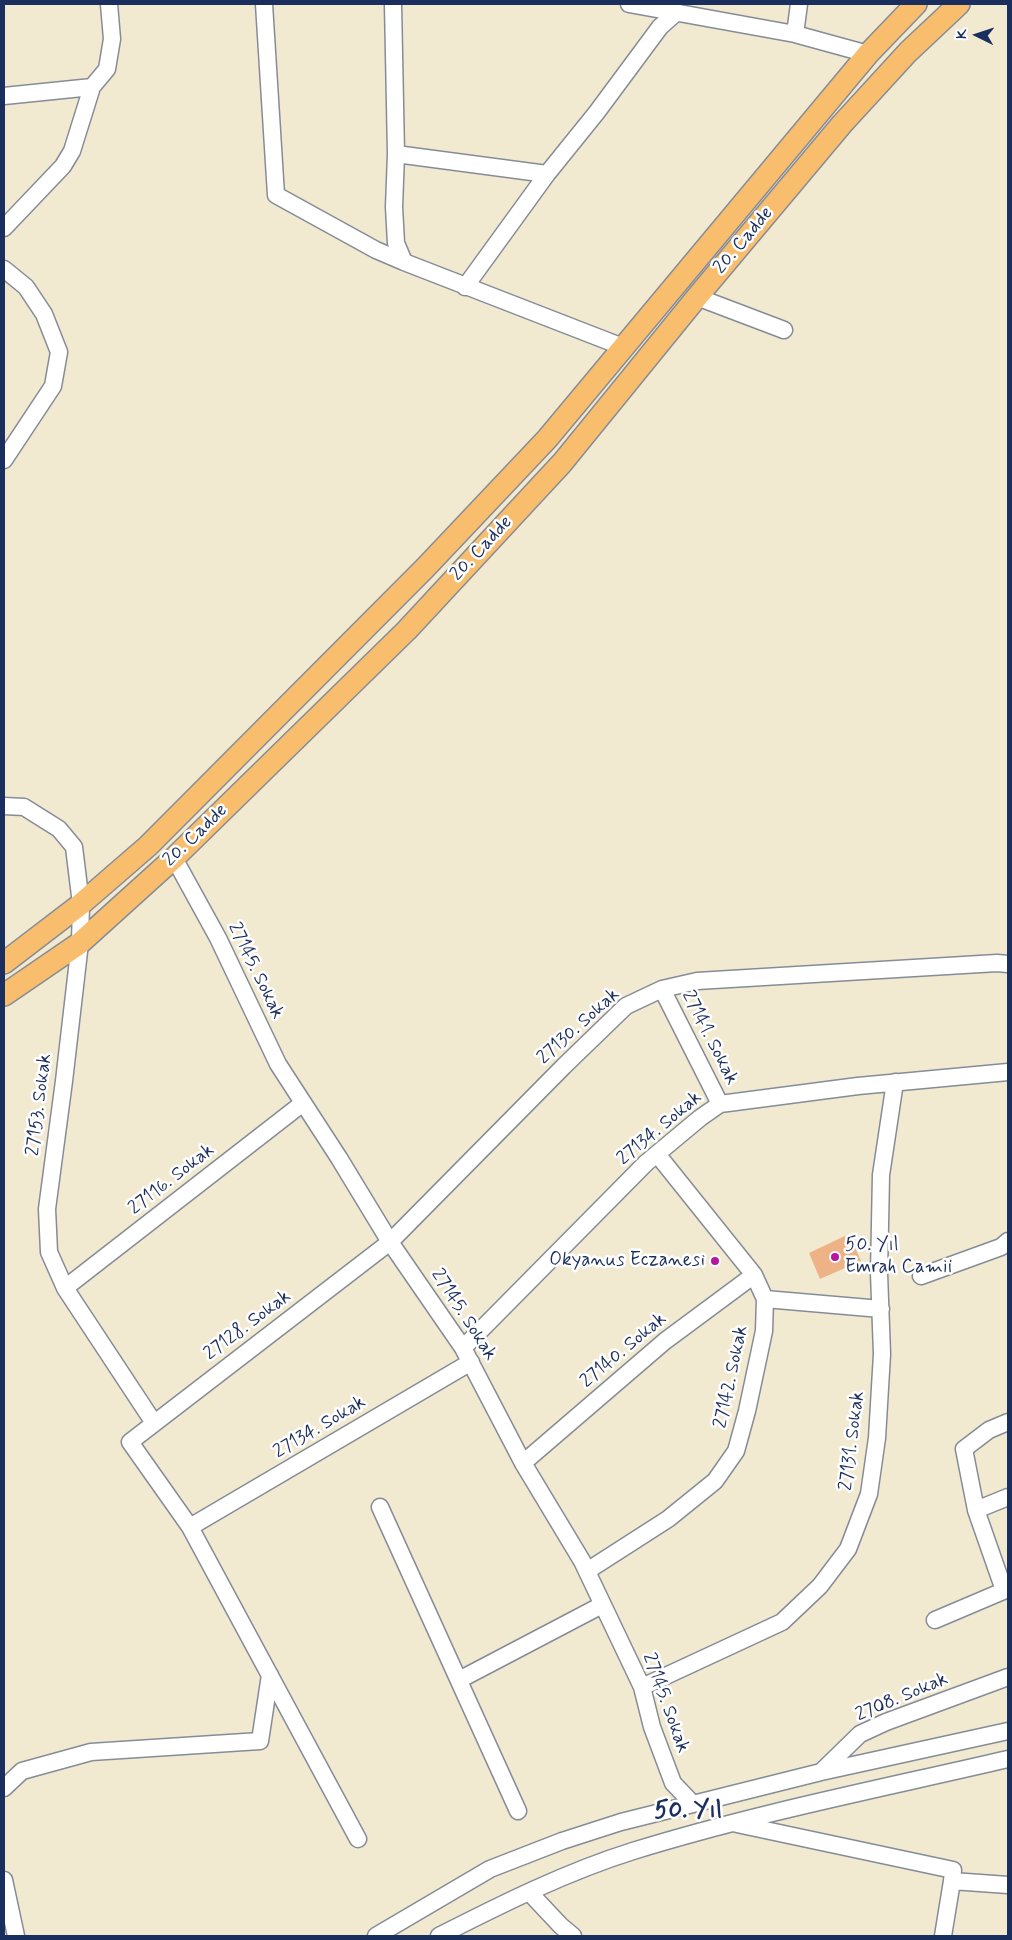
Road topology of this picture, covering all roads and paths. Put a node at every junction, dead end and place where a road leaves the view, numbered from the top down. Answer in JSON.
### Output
{"nodes":[{"id":1,"x":109,"y":4,"type":"edge"},
{"id":2,"x":264,"y":4,"type":"edge"},
{"id":3,"x":393,"y":4,"type":"edge"},
{"id":4,"x":629,"y":4,"type":"edge"},
{"id":5,"x":799,"y":4,"type":"edge"},
{"id":6,"x":916,"y":4,"type":"edge"},
{"id":7,"x":942,"y":4,"type":"edge"},
{"id":8,"x":959,"y":4,"type":"edge"},
{"id":9,"x":677,"y":12,"type":"junction"},
{"id":10,"x":795,"y":34,"type":"junction"},
{"id":11,"x":908,"y":52,"type":"junction"},
{"id":12,"x":868,"y":54,"type":"junction"},
{"id":13,"x":92,"y":87,"type":"junction"},
{"id":14,"x":4,"y":96,"type":"edge"},
{"id":15,"x":396,"y":154,"type":"junction"},
{"id":16,"x":547,"y":174,"type":"junction"},
{"id":17,"x":4,"y":228,"type":"edge"},
{"id":18,"x":404,"y":262,"type":"junction"},
{"id":19,"x":4,"y":269,"type":"edge"},
{"id":20,"x":465,"y":287,"type":"junction"},
{"id":21,"x":697,"y":296,"type":"junction"},
{"id":22,"x":784,"y":330,"type":"dead end"},
{"id":23,"x":623,"y":347,"type":"junction"},
{"id":24,"x":4,"y":460,"type":"edge"},
{"id":25,"x":4,"y":806,"type":"edge"},
{"id":26,"x":174,"y":858,"type":"junction"},
{"id":27,"x":81,"y":904,"type":"junction"},
{"id":28,"x":80,"y":943,"type":"junction"},
{"id":29,"x":4,"y":963,"type":"edge"},
{"id":30,"x":1008,"y":964,"type":"edge"},
{"id":31,"x":662,"y":989,"type":"junction"},
{"id":32,"x":4,"y":995,"type":"edge"},
{"id":33,"x":1008,"y":1072,"type":"edge"},
{"id":34,"x":896,"y":1082,"type":"junction"},
{"id":35,"x":303,"y":1103,"type":"junction"},
{"id":36,"x":720,"y":1104,"type":"junction"},
{"id":37,"x":657,"y":1154,"type":"junction"},
{"id":38,"x":1008,"y":1241,"type":"edge"},
{"id":39,"x":390,"y":1242,"type":"junction"},
{"id":40,"x":754,"y":1275,"type":"junction"},
{"id":41,"x":921,"y":1276,"type":"dead end"},
{"id":42,"x":65,"y":1288,"type":"junction"},
{"id":43,"x":765,"y":1299,"type":"junction"},
{"id":44,"x":881,"y":1309,"type":"junction"},
{"id":45,"x":467,"y":1355,"type":"junction"},
{"id":46,"x":1008,"y":1422,"type":"edge"},
{"id":47,"x":154,"y":1423,"type":"junction"},
{"id":48,"x":523,"y":1463,"type":"junction"},
{"id":49,"x":1008,"y":1497,"type":"edge"},
{"id":50,"x":380,"y":1507,"type":"dead end"},
{"id":51,"x":976,"y":1510,"type":"junction"},
{"id":52,"x":190,"y":1528,"type":"junction"},
{"id":53,"x":586,"y":1571,"type":"junction"},
{"id":54,"x":1006,"y":1590,"type":"edge"},
{"id":55,"x":602,"y":1605,"type":"junction"},
{"id":56,"x":935,"y":1620,"type":"dead end"},
{"id":57,"x":270,"y":1675,"type":"junction"},
{"id":58,"x":1008,"y":1677,"type":"edge"},
{"id":59,"x":459,"y":1680,"type":"junction"},
{"id":60,"x":642,"y":1686,"type":"junction"},
{"id":61,"x":1008,"y":1731,"type":"edge"},
{"id":62,"x":1008,"y":1759,"type":"edge"},
{"id":63,"x":821,"y":1772,"type":"junction"},
{"id":64,"x":4,"y":1788,"type":"edge"},
{"id":65,"x":693,"y":1804,"type":"junction"},
{"id":66,"x":518,"y":1811,"type":"dead end"},
{"id":67,"x":733,"y":1823,"type":"junction"},
{"id":68,"x":358,"y":1839,"type":"dead end"},
{"id":69,"x":952,"y":1876,"type":"junction"},
{"id":70,"x":4,"y":1880,"type":"edge"},
{"id":71,"x":1008,"y":1885,"type":"edge"},
{"id":72,"x":530,"y":1892,"type":"junction"},
{"id":73,"x":16,"y":1936,"type":"edge"},
{"id":74,"x":376,"y":1936,"type":"edge"},
{"id":75,"x":439,"y":1936,"type":"edge"},
{"id":76,"x":573,"y":1936,"type":"edge"},
{"id":77,"x":943,"y":1936,"type":"edge"}],
"edges":[{"from":1,"to":13,"type":"street"},
{"from":2,"to":18,"type":"street"},
{"from":3,"to":15,"type":"street"},
{"from":4,"to":9,"type":"street"},
{"from":5,"to":10,"type":"street"},
{"from":6,"to":12,"type":"main road"},
{"from":7,"to":11,"type":"main road"},
{"from":8,"to":11,"type":"main road"},
{"from":9,"to":10,"type":"street"},
{"from":9,"to":16,"type":"street"},
{"from":10,"to":12,"type":"street"},
{"from":11,"to":21,"type":"main road","name":"20. Cadde"},
{"from":12,"to":23,"type":"main road"},
{"from":13,"to":14,"type":"street"},
{"from":13,"to":17,"type":"street"},
{"from":15,"to":16,"type":"street"},
{"from":15,"to":18,"type":"street"},
{"from":16,"to":20,"type":"street"},
{"from":18,"to":20,"type":"street"},
{"from":19,"to":24,"type":"street"},
{"from":20,"to":23,"type":"street"},
{"from":21,"to":22,"type":"street"},
{"from":21,"to":26,"type":"main road","name":"20. Cadde"},
{"from":23,"to":27,"type":"main road"},
{"from":25,"to":27,"type":"street","name":"27153. Sokak"},
{"from":26,"to":28,"type":"main road","name":"20. Cadde"},
{"from":26,"to":35,"type":"street","name":"27145. Sokak"},
{"from":27,"to":28,"type":"street","name":"27153. Sokak"},
{"from":27,"to":29,"type":"main road"},
{"from":28,"to":32,"type":"main road","name":"20. Cadde"},
{"from":28,"to":42,"type":"street","name":"27153. Sokak"},
{"from":30,"to":31,"type":"street","name":"27130. Sokak"},
{"from":31,"to":36,"type":"street","name":"27141. Sokak"},
{"from":31,"to":39,"type":"street","name":"27130. Sokak"},
{"from":33,"to":34,"type":"street","name":"27134. Sokak"},
{"from":34,"to":36,"type":"street","name":"27134. Sokak"},
{"from":34,"to":44,"type":"street","name":"27131. Sokak"},
{"from":35,"to":39,"type":"street","name":"27145. Sokak"},
{"from":35,"to":42,"type":"street","name":"27116. Sokak"},
{"from":36,"to":37,"type":"street","name":"27134. Sokak"},
{"from":37,"to":40,"type":"street","name":"27142. Sokak"},
{"from":37,"to":45,"type":"street","name":"27134. Sokak"},
{"from":38,"to":41,"type":"street"},
{"from":39,"to":45,"type":"street","name":"27145. Sokak"},
{"from":39,"to":47,"type":"street","name":"27128. Sokak"},
{"from":40,"to":43,"type":"street","name":"27142. Sokak"},
{"from":40,"to":48,"type":"street","name":"27140. Sokak"},
{"from":42,"to":47,"type":"street","name":"27153. Sokak"},
{"from":43,"to":44,"type":"street"},
{"from":43,"to":53,"type":"street","name":"27142. Sokak"},
{"from":44,"to":60,"type":"street","name":"27131. Sokak"},
{"from":45,"to":48,"type":"street","name":"27145. Sokak"},
{"from":45,"to":52,"type":"street","name":"27134. Sokak"},
{"from":46,"to":51,"type":"street"},
{"from":47,"to":52,"type":"street","name":"27128. Sokak"},
{"from":48,"to":53,"type":"street","name":"27145. Sokak"},
{"from":49,"to":51,"type":"street"},
{"from":50,"to":59,"type":"street"},
{"from":51,"to":54,"type":"street"},
{"from":52,"to":57,"type":"street"},
{"from":53,"to":55,"type":"street","name":"27145. Sokak"},
{"from":54,"to":56,"type":"street"},
{"from":55,"to":59,"type":"street"},
{"from":55,"to":60,"type":"street","name":"27145. Sokak"},
{"from":57,"to":64,"type":"street"},
{"from":57,"to":68,"type":"street"},
{"from":58,"to":63,"type":"street","name":"2708. Sokak"},
{"from":59,"to":66,"type":"street"},
{"from":60,"to":65,"type":"street","name":"27145. Sokak"},
{"from":61,"to":63,"type":"street"},
{"from":62,"to":67,"type":"street"},
{"from":63,"to":65,"type":"street"},
{"from":65,"to":74,"type":"street"},
{"from":67,"to":69,"type":"street"},
{"from":67,"to":72,"type":"street"},
{"from":69,"to":71,"type":"street"},
{"from":69,"to":77,"type":"street"},
{"from":70,"to":73,"type":"street"},
{"from":72,"to":75,"type":"street"},
{"from":72,"to":76,"type":"street"}]}
